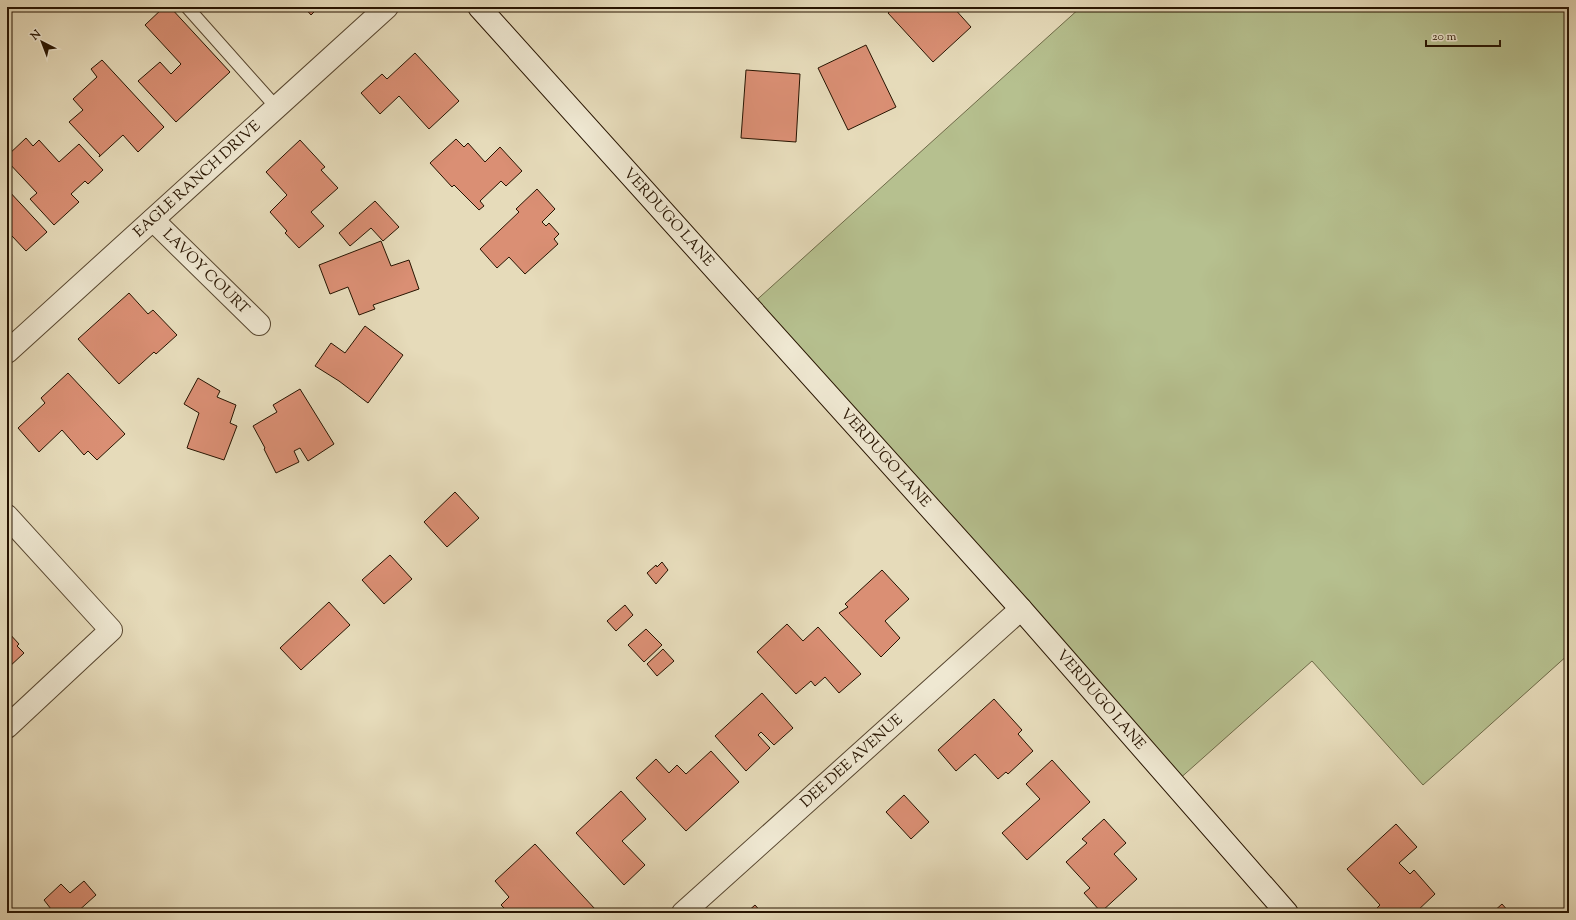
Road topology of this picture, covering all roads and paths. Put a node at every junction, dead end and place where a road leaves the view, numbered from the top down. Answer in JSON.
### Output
{"nodes":[{"id":1,"x":187,"y":7,"type":"edge"},
{"id":2,"x":387,"y":7,"type":"edge"},
{"id":3,"x":479,"y":7,"type":"edge"},
{"id":4,"x":277,"y":108,"type":"junction"},
{"id":5,"x":153,"y":220,"type":"junction"},
{"id":6,"x":259,"y":324,"type":"dead end"},
{"id":7,"x":7,"y":352,"type":"edge"},
{"id":8,"x":7,"y":516,"type":"edge"},
{"id":9,"x":1021,"y":609,"type":"junction"},
{"id":10,"x":7,"y":727,"type":"edge"},
{"id":11,"x":683,"y":913,"type":"edge"},
{"id":12,"x":1286,"y":913,"type":"edge"}],
"edges":[{"from":1,"to":4,"type":"lane"},
{"from":2,"to":4,"type":"street","name":"EAGLE RANCH DRIVE"},
{"from":3,"to":9,"type":"street","name":"VERDUGO LANE"},
{"from":4,"to":5,"type":"street","name":"EAGLE RANCH DRIVE"},
{"from":5,"to":6,"type":"street","name":"LAVOY COURT"},
{"from":5,"to":7,"type":"street","name":"EAGLE RANCH DRIVE"},
{"from":8,"to":10,"type":"street"},
{"from":9,"to":11,"type":"street","name":"DEE DEE AVENUE"},
{"from":9,"to":12,"type":"street","name":"VERDUGO LANE"}]}
